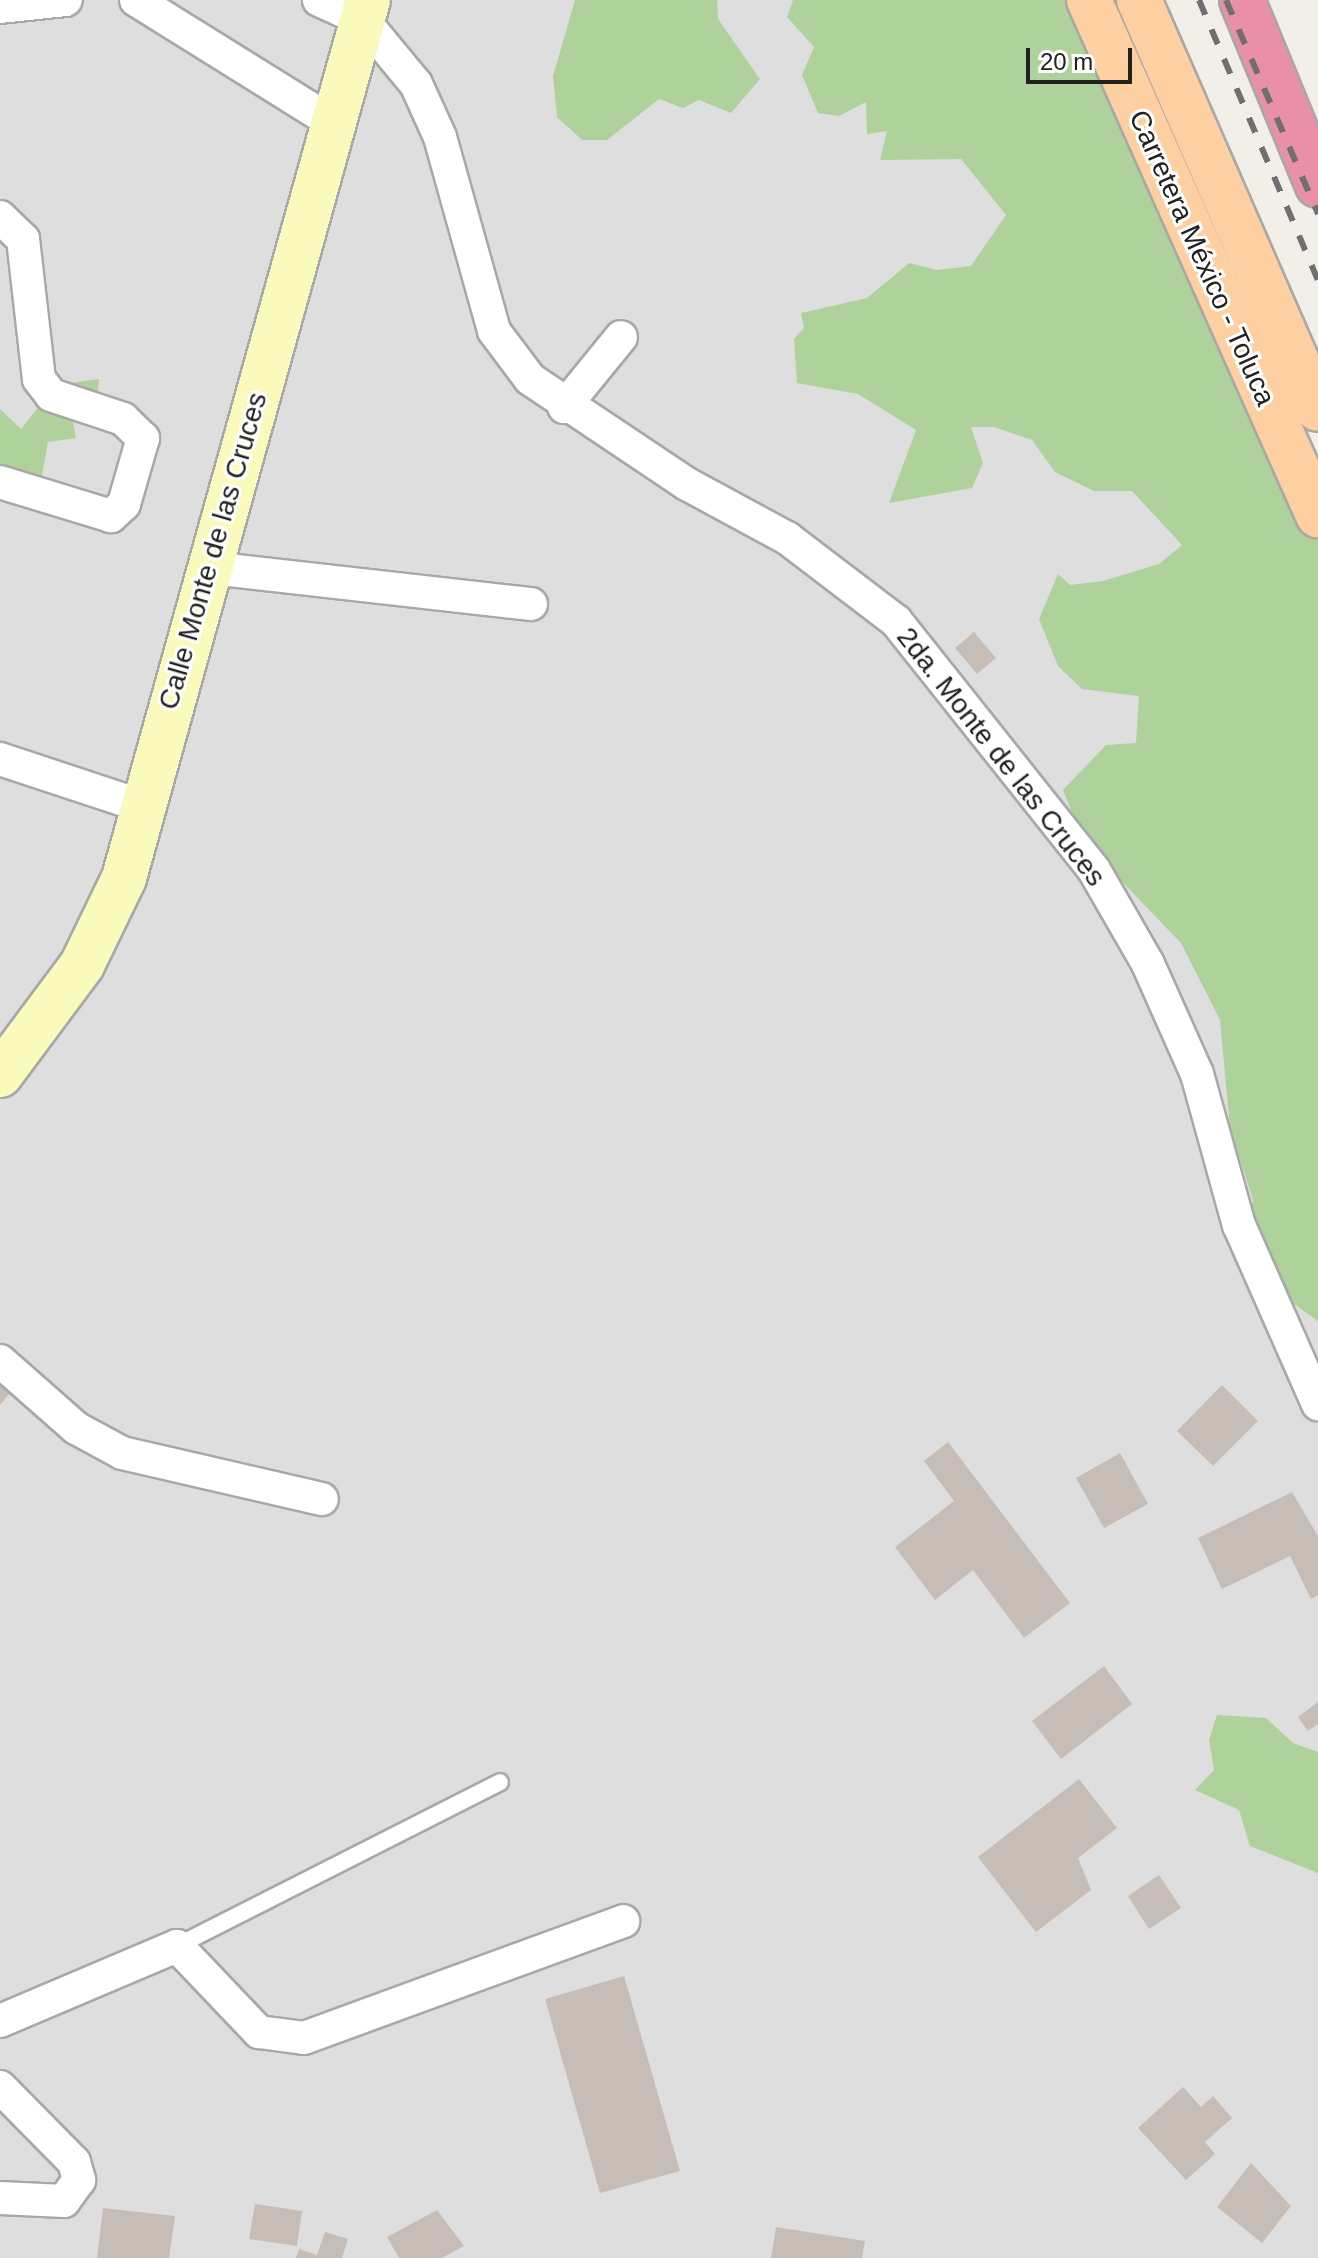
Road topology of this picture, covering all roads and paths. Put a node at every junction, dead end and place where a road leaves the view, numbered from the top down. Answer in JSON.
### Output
{"nodes":[{"id":1,"x":66,"y":0,"type":"edge"},
{"id":2,"x":136,"y":0,"type":"edge"},
{"id":3,"x":319,"y":0,"type":"edge"},
{"id":4,"x":1089,"y":0,"type":"edge"},
{"id":5,"x":1139,"y":0,"type":"edge"},
{"id":6,"x":1242,"y":0,"type":"edge"},
{"id":7,"x":0,"y":7,"type":"edge"},
{"id":8,"x":365,"y":10,"type":"edge"},
{"id":9,"x":332,"y":122,"type":"junction"},
{"id":10,"x":1318,"y":185,"type":"edge"},
{"id":11,"x":0,"y":217,"type":"edge"},
{"id":12,"x":621,"y":337,"type":"dead end"},
{"id":13,"x":564,"y":407,"type":"junction"},
{"id":14,"x":1318,"y":409,"type":"edge"},
{"id":15,"x":0,"y":482,"type":"edge"},
{"id":16,"x":1318,"y":515,"type":"edge"},
{"id":17,"x":210,"y":568,"type":"junction"},
{"id":18,"x":531,"y":604,"type":"dead end"},
{"id":19,"x":0,"y":759,"type":"edge"},
{"id":20,"x":139,"y":805,"type":"junction"},
{"id":21,"x":0,"y":1075,"type":"edge"},
{"id":22,"x":0,"y":1361,"type":"edge"},
{"id":23,"x":1318,"y":1404,"type":"edge"},
{"id":24,"x":322,"y":1499,"type":"dead end"},
{"id":25,"x":500,"y":1782,"type":"dead end"},
{"id":26,"x":623,"y":1921,"type":"dead end"},
{"id":27,"x":177,"y":1946,"type":"junction"},
{"id":28,"x":0,"y":2021,"type":"edge"},
{"id":29,"x":0,"y":2087,"type":"edge"},
{"id":30,"x":0,"y":2198,"type":"edge"}],
"edges":[{"from":1,"to":7,"type":"street"},
{"from":2,"to":9,"type":"street"},
{"from":3,"to":8,"type":"street"},
{"from":4,"to":16,"type":"main road","name":"Carretera México - Toluca"},
{"from":5,"to":14,"type":"main road","name":"Carretera México - Toluca"},
{"from":6,"to":10,"type":"highway"},
{"from":8,"to":9,"type":"street","name":"Calle Monte de las Cruces"},
{"from":8,"to":13,"type":"street","name":"2da. Monte de las Cruces"},
{"from":9,"to":17,"type":"street","name":"Calle Monte de las Cruces"},
{"from":11,"to":15,"type":"street"},
{"from":12,"to":13,"type":"street"},
{"from":13,"to":23,"type":"street","name":"2da. Monte de las Cruces"},
{"from":17,"to":18,"type":"street"},
{"from":17,"to":20,"type":"street","name":"Calle Monte de las Cruces"},
{"from":19,"to":20,"type":"street"},
{"from":20,"to":21,"type":"street","name":"Calle Monte de las Cruces"},
{"from":22,"to":24,"type":"street"},
{"from":25,"to":27,"type":"lane"},
{"from":26,"to":27,"type":"street"},
{"from":27,"to":28,"type":"street"},
{"from":29,"to":30,"type":"street"}]}
